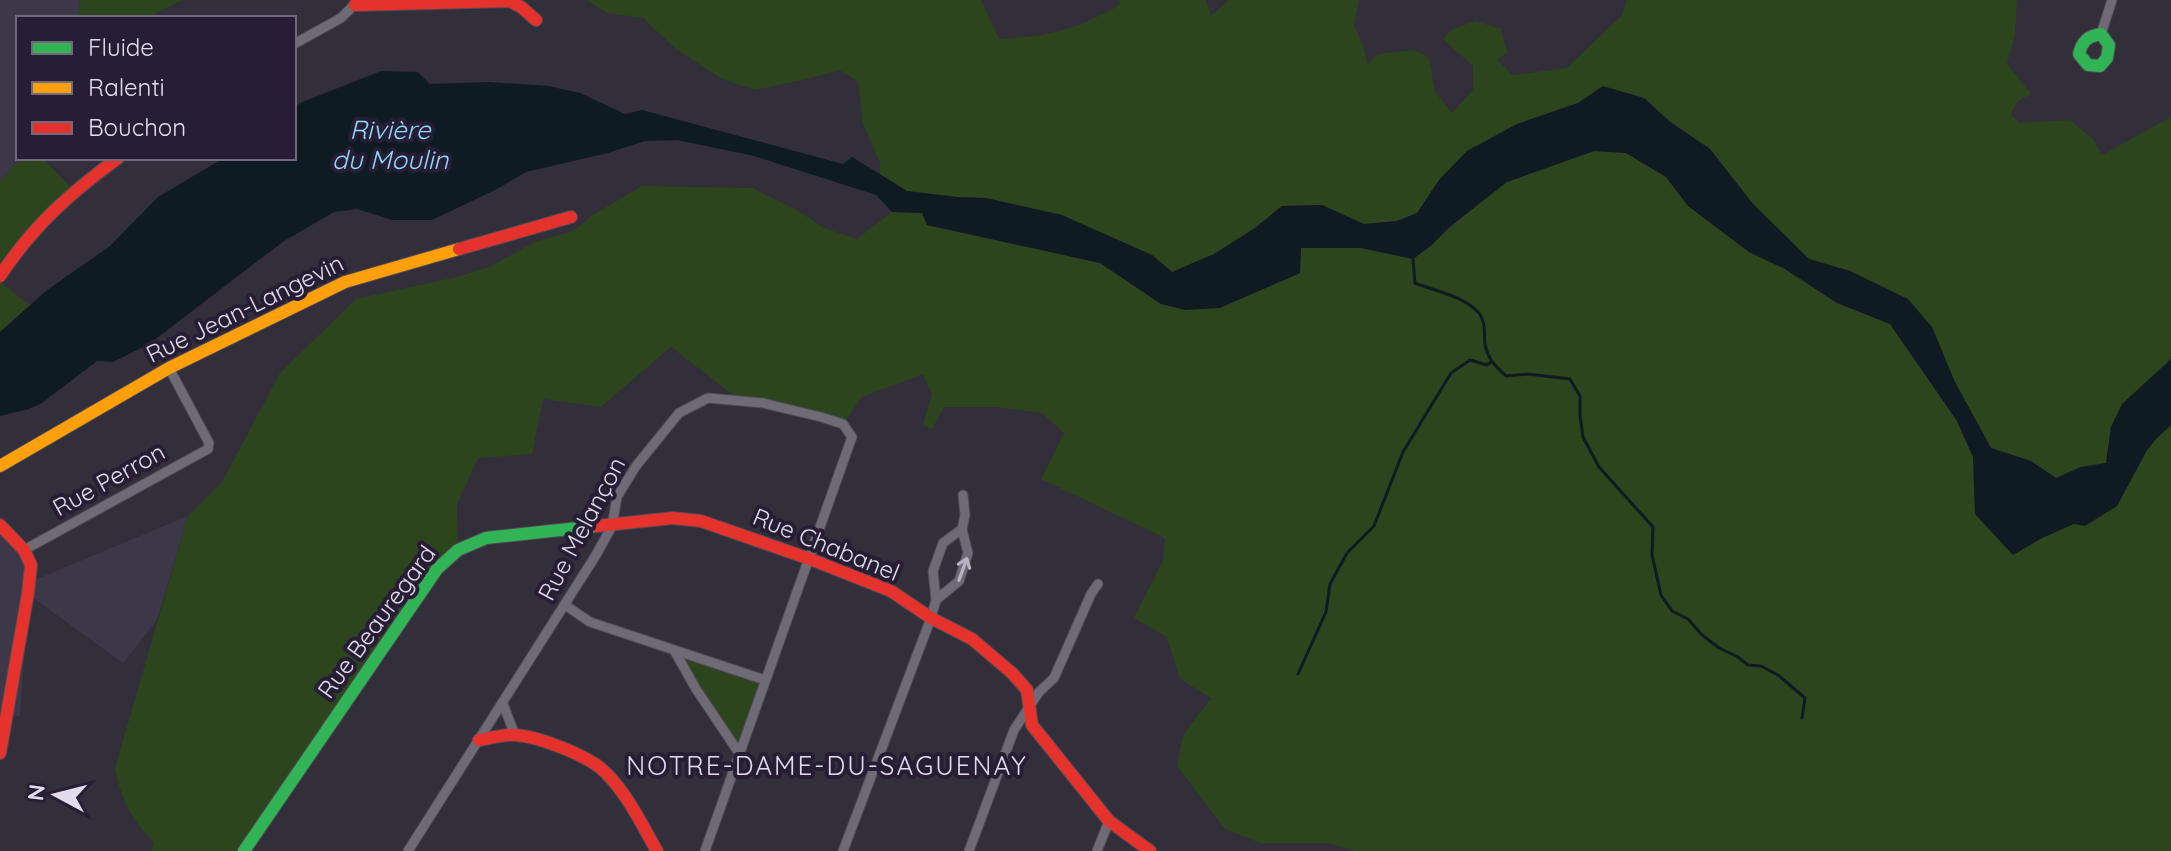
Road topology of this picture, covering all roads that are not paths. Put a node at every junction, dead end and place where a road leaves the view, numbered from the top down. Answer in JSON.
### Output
{"nodes":[{"id":1,"x":2112,"y":0,"type":"edge"},
{"id":2,"x":357,"y":2,"type":"edge"},
{"id":3,"x":536,"y":20,"type":"dead end"},
{"id":4,"x":2101,"y":34,"type":"dead end"},
{"id":5,"x":296,"y":43,"type":"edge"},
{"id":6,"x":115,"y":160,"type":"edge"},
{"id":7,"x":571,"y":217,"type":"dead end"},
{"id":8,"x":0,"y":276,"type":"edge"},
{"id":9,"x":169,"y":368,"type":"junction"},
{"id":10,"x":0,"y":466,"type":"edge"},
{"id":11,"x":963,"y":495,"type":"dead end"},
{"id":12,"x":0,"y":525,"type":"edge"},
{"id":13,"x":612,"y":526,"type":"junction"},
{"id":14,"x":962,"y":529,"type":"junction"},
{"id":15,"x":24,"y":550,"type":"junction"},
{"id":16,"x":810,"y":559,"type":"junction"},
{"id":17,"x":1098,"y":584,"type":"dead end"},
{"id":18,"x":936,"y":600,"type":"junction"},
{"id":19,"x":565,"y":605,"type":"junction"},
{"id":20,"x":931,"y":618,"type":"junction"},
{"id":21,"x":674,"y":650,"type":"junction"},
{"id":22,"x":765,"y":680,"type":"junction"},
{"id":23,"x":503,"y":704,"type":"junction"},
{"id":24,"x":1029,"y":709,"type":"junction"},
{"id":25,"x":515,"y":735,"type":"junction"},
{"id":26,"x":479,"y":740,"type":"junction"},
{"id":27,"x":1,"y":746,"type":"edge"},
{"id":28,"x":739,"y":753,"type":"junction"},
{"id":29,"x":1109,"y":821,"type":"junction"},
{"id":30,"x":244,"y":851,"type":"edge"},
{"id":31,"x":408,"y":851,"type":"edge"},
{"id":32,"x":657,"y":851,"type":"edge"},
{"id":33,"x":705,"y":851,"type":"edge"},
{"id":34,"x":843,"y":851,"type":"edge"},
{"id":35,"x":969,"y":851,"type":"edge"},
{"id":36,"x":1097,"y":851,"type":"edge"},
{"id":37,"x":1150,"y":851,"type":"edge"}],
"edges":[{"from":1,"to":4,"type":"street"},
{"from":2,"to":3,"type":"street"},
{"from":2,"to":5,"type":"street"},
{"from":6,"to":8,"type":"street"},
{"from":7,"to":9,"type":"street","name":"Rue Jean-Langevin"},
{"from":9,"to":10,"type":"street","name":"Rue Jean-Langevin"},
{"from":9,"to":15,"type":"street","name":"Rue Perron"},
{"from":11,"to":14,"type":"street"},
{"from":12,"to":15,"type":"street"},
{"from":13,"to":16,"type":"street","name":"Rue Chabanel"},
{"from":13,"to":16,"type":"street","name":"Rue Melançon"},
{"from":13,"to":19,"type":"street","name":"Rue Melançon"},
{"from":13,"to":30,"type":"street","name":"Rue Beauregard"},
{"from":14,"to":18,"type":"street"},
{"from":18,"to":14,"type":"street","one_way":true},
{"from":15,"to":27,"type":"street"},
{"from":16,"to":20,"type":"street","name":"Rue Chabanel"},
{"from":16,"to":22,"type":"street"},
{"from":17,"to":24,"type":"street"},
{"from":18,"to":20,"type":"street"},
{"from":19,"to":21,"type":"street"},
{"from":19,"to":23,"type":"street","name":"Rue Melançon"},
{"from":20,"to":24,"type":"street","name":"Rue Chabanel"},
{"from":20,"to":34,"type":"street"},
{"from":21,"to":22,"type":"street"},
{"from":21,"to":28,"type":"street"},
{"from":22,"to":28,"type":"street"},
{"from":23,"to":25,"type":"street"},
{"from":23,"to":26,"type":"street","name":"Rue Melançon"},
{"from":24,"to":29,"type":"street","name":"Rue Chabanel"},
{"from":24,"to":35,"type":"street"},
{"from":25,"to":26,"type":"street"},
{"from":25,"to":32,"type":"street"},
{"from":26,"to":31,"type":"street","name":"Rue Melançon"},
{"from":28,"to":33,"type":"street"},
{"from":29,"to":36,"type":"street"},
{"from":29,"to":37,"type":"street","name":"Rue Chabanel"}]}
